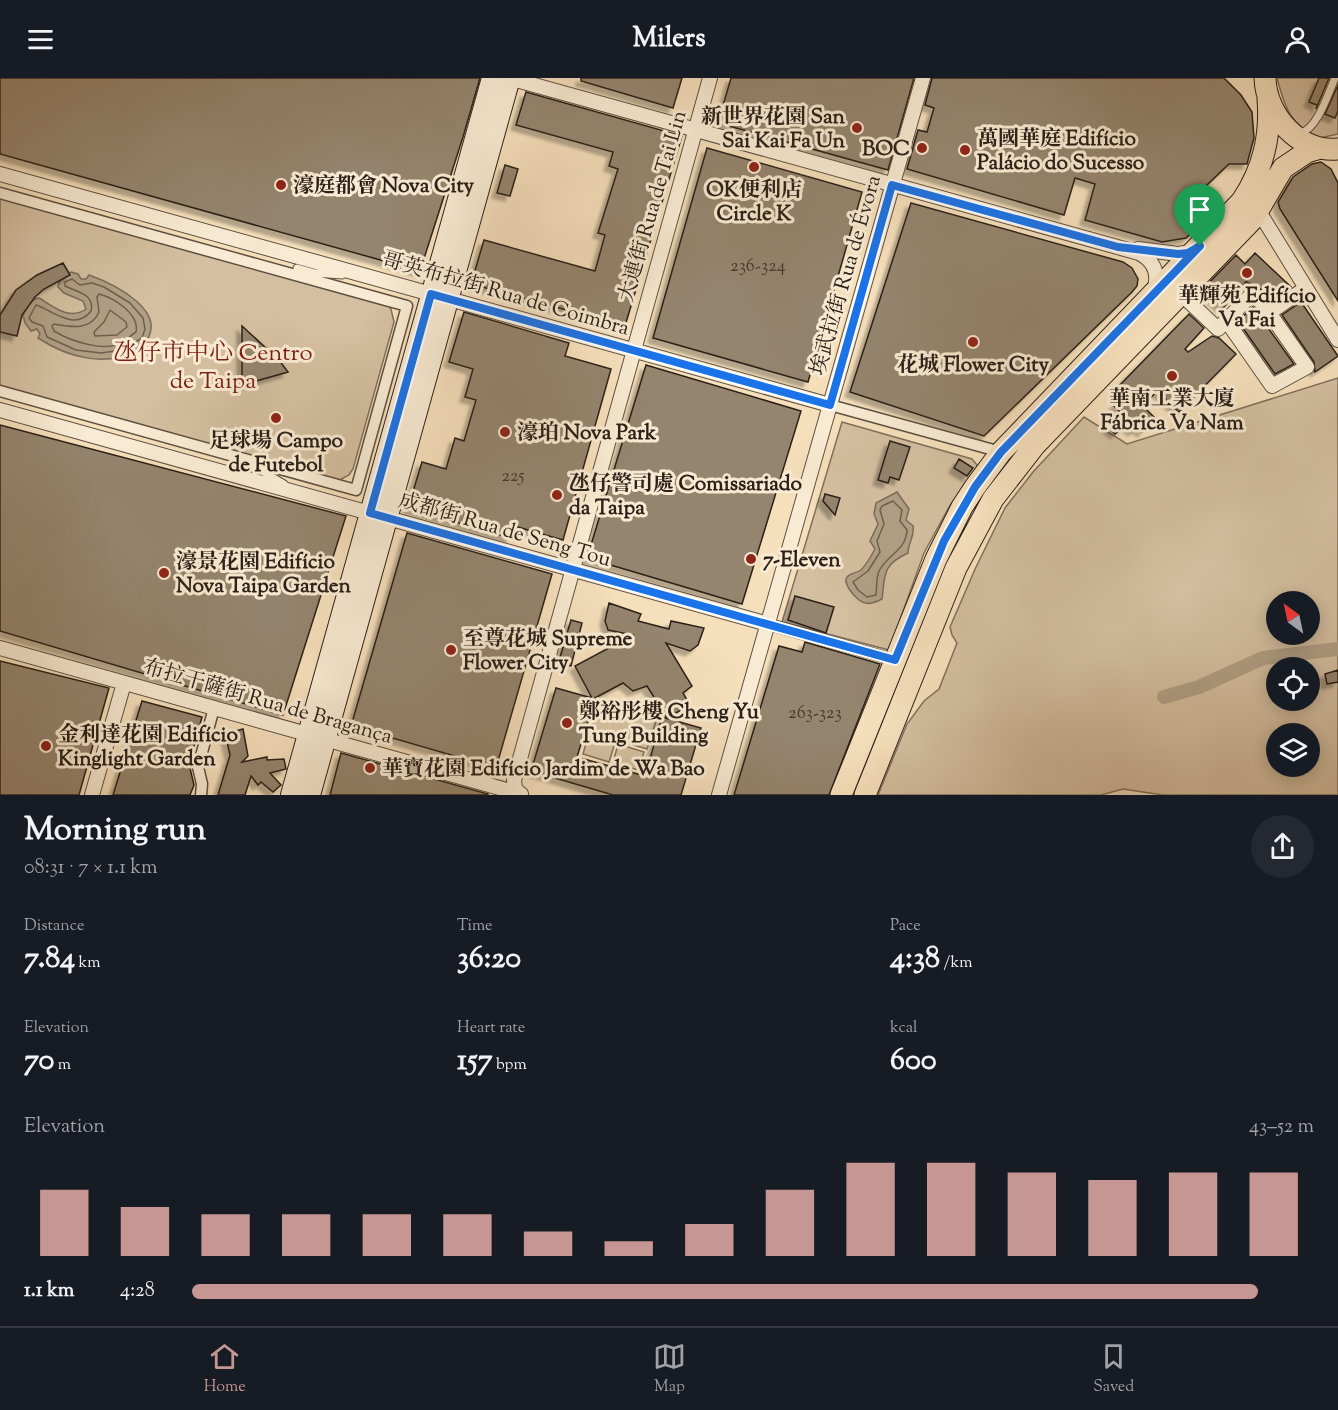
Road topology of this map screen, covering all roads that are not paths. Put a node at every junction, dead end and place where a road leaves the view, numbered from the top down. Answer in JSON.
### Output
{"nodes":[{"id":1,"x":492,"y":78,"type":"edge"},
{"id":2,"x":510,"y":78,"type":"edge"},
{"id":3,"x":710,"y":78,"type":"edge"},
{"id":4,"x":923,"y":78,"type":"edge"},
{"id":5,"x":1335,"y":78,"type":"edge"},
{"id":6,"x":1264,"y":86,"type":"edge"},
{"id":7,"x":695,"y":130,"type":"junction"},
{"id":8,"x":1291,"y":132,"type":"junction"},
{"id":9,"x":1329,"y":153,"type":"edge"},
{"id":10,"x":0,"y":174,"type":"edge"},
{"id":11,"x":892,"y":185,"type":"junction"},
{"id":12,"x":0,"y":193,"type":"edge"},
{"id":13,"x":1258,"y":210,"type":"junction"},
{"id":14,"x":1200,"y":246,"type":"junction"},
{"id":15,"x":1118,"y":247,"type":"junction"},
{"id":16,"x":297,"y":268,"type":"dead end"},
{"id":17,"x":367,"y":276,"type":"junction"},
{"id":18,"x":1306,"y":288,"type":"junction"},
{"id":19,"x":1181,"y":294,"type":"junction"},
{"id":20,"x":440,"y":296,"type":"junction"},
{"id":21,"x":1150,"y":297,"type":"junction"},
{"id":22,"x":1269,"y":313,"type":"junction"},
{"id":23,"x":1226,"y":320,"type":"junction"},
{"id":24,"x":1338,"y":340,"type":"edge"},
{"id":25,"x":634,"y":350,"type":"junction"},
{"id":26,"x":0,"y":391,"type":"edge"},
{"id":27,"x":830,"y":405,"type":"junction"},
{"id":28,"x":0,"y":410,"type":"edge"},
{"id":29,"x":1001,"y":452,"type":"junction"},
{"id":30,"x":242,"y":465,"type":"dead end"},
{"id":31,"x":305,"y":495,"type":"junction"},
{"id":32,"x":378,"y":516,"type":"junction"},
{"id":33,"x":572,"y":570,"type":"junction"},
{"id":34,"x":768,"y":624,"type":"junction"},
{"id":35,"x":0,"y":648,"type":"edge"},
{"id":36,"x":922,"y":652,"type":"junction"},
{"id":37,"x":896,"y":659,"type":"junction"},
{"id":38,"x":911,"y":681,"type":"junction"},
{"id":39,"x":123,"y":683,"type":"junction"},
{"id":40,"x":214,"y":708,"type":"junction"},
{"id":41,"x":317,"y":737,"type":"junction"},
{"id":42,"x":514,"y":780,"type":"junction"},
{"id":43,"x":501,"y":788,"type":"junction"},
{"id":44,"x":523,"y":794,"type":"edge"},
{"id":45,"x":92,"y":795,"type":"edge"},
{"id":46,"x":201,"y":795,"type":"edge"},
{"id":47,"x":291,"y":795,"type":"edge"},
{"id":48,"x":310,"y":795,"type":"edge"},
{"id":49,"x":719,"y":795,"type":"edge"},
{"id":50,"x":841,"y":795,"type":"edge"},
{"id":51,"x":865,"y":795,"type":"edge"}],
"edges":[{"from":1,"to":20,"type":"main road"},
{"from":2,"to":7,"type":"street"},
{"from":2,"to":20,"type":"main road"},
{"from":3,"to":7,"type":"street","name":"大連街 Rua de Tai Lin"},
{"from":4,"to":11,"type":"street","name":"埃武拉街 Rua de Évora"},
{"from":5,"to":8,"type":"lane"},
{"from":6,"to":8,"type":"main road"},
{"from":6,"to":14,"type":"main road"},
{"from":7,"to":11,"type":"street"},
{"from":7,"to":25,"type":"street","name":"大連街 Rua de Tai Lin"},
{"from":8,"to":9,"type":"main road"},
{"from":9,"to":13,"type":"main road"},
{"from":10,"to":17,"type":"street","name":"哥英布拉街 Rua de Coimbra"},
{"from":11,"to":15,"type":"street"},
{"from":11,"to":27,"type":"street","name":"埃武拉街 Rua de Évora"},
{"from":12,"to":26,"type":"street"},
{"from":13,"to":18,"type":"street"},
{"from":13,"to":19,"type":"main road"},
{"from":14,"to":15,"type":"street"},
{"from":14,"to":21,"type":"main road"},
{"from":15,"to":21,"type":"street"},
{"from":16,"to":17,"type":"lane"},
{"from":17,"to":20,"type":"street","name":"哥英布拉街 Rua de Coimbra"},
{"from":18,"to":22,"type":"street"},
{"from":18,"to":24,"type":"street"},
{"from":19,"to":23,"type":"street"},
{"from":19,"to":36,"type":"main road"},
{"from":20,"to":25,"type":"street","name":"哥英布拉街 Rua de Coimbra"},
{"from":20,"to":32,"type":"main road"},
{"from":21,"to":29,"type":"main road"},
{"from":22,"to":23,"type":"street"},
{"from":22,"to":23,"type":"street"},
{"from":25,"to":27,"type":"street","name":"哥英布拉街 Rua de Coimbra"},
{"from":25,"to":33,"type":"street","name":"大連街 Rua de Tai Lin"},
{"from":27,"to":29,"type":"street","name":"哥英布拉街 Rua de Coimbra"},
{"from":27,"to":34,"type":"street","name":"埃武拉街 Rua de Évora"},
{"from":28,"to":31,"type":"street","name":"成都街 Rua de Seng Tou"},
{"from":29,"to":37,"type":"main road"},
{"from":30,"to":31,"type":"lane"},
{"from":31,"to":32,"type":"street","name":"成都街 Rua de Seng Tou"},
{"from":32,"to":33,"type":"street","name":"成都街 Rua de Seng Tou"},
{"from":32,"to":41,"type":"main road"},
{"from":33,"to":34,"type":"street","name":"成都街 Rua de Seng Tou"},
{"from":33,"to":42,"type":"street","name":"大連街 Rua de Tai Lin"},
{"from":34,"to":37,"type":"street","name":"成都街 Rua de Seng Tou"},
{"from":34,"to":49,"type":"street","name":"埃武拉街 Rua de Évora"},
{"from":35,"to":39,"type":"street","name":"布拉干薩街 Rua de Bragança"},
{"from":36,"to":37,"type":"main road"},
{"from":36,"to":38,"type":"main road"},
{"from":37,"to":38,"type":"main road"},
{"from":37,"to":50,"type":"main road"},
{"from":38,"to":51,"type":"main road"},
{"from":39,"to":40,"type":"street","name":"布拉干薩街 Rua de Bragança"},
{"from":39,"to":45,"type":"street"},
{"from":40,"to":41,"type":"street","name":"布拉干薩街 Rua de Bragança"},
{"from":40,"to":46,"type":"street"},
{"from":41,"to":43,"type":"street","name":"布拉干薩街 Rua de Bragança"},
{"from":41,"to":47,"type":"main road"},
{"from":41,"to":48,"type":"main road"},
{"from":42,"to":43,"type":"street"},
{"from":42,"to":44,"type":"street"},
{"from":43,"to":44,"type":"street","name":"布拉干薩街 Rua de Bragança"}]}
